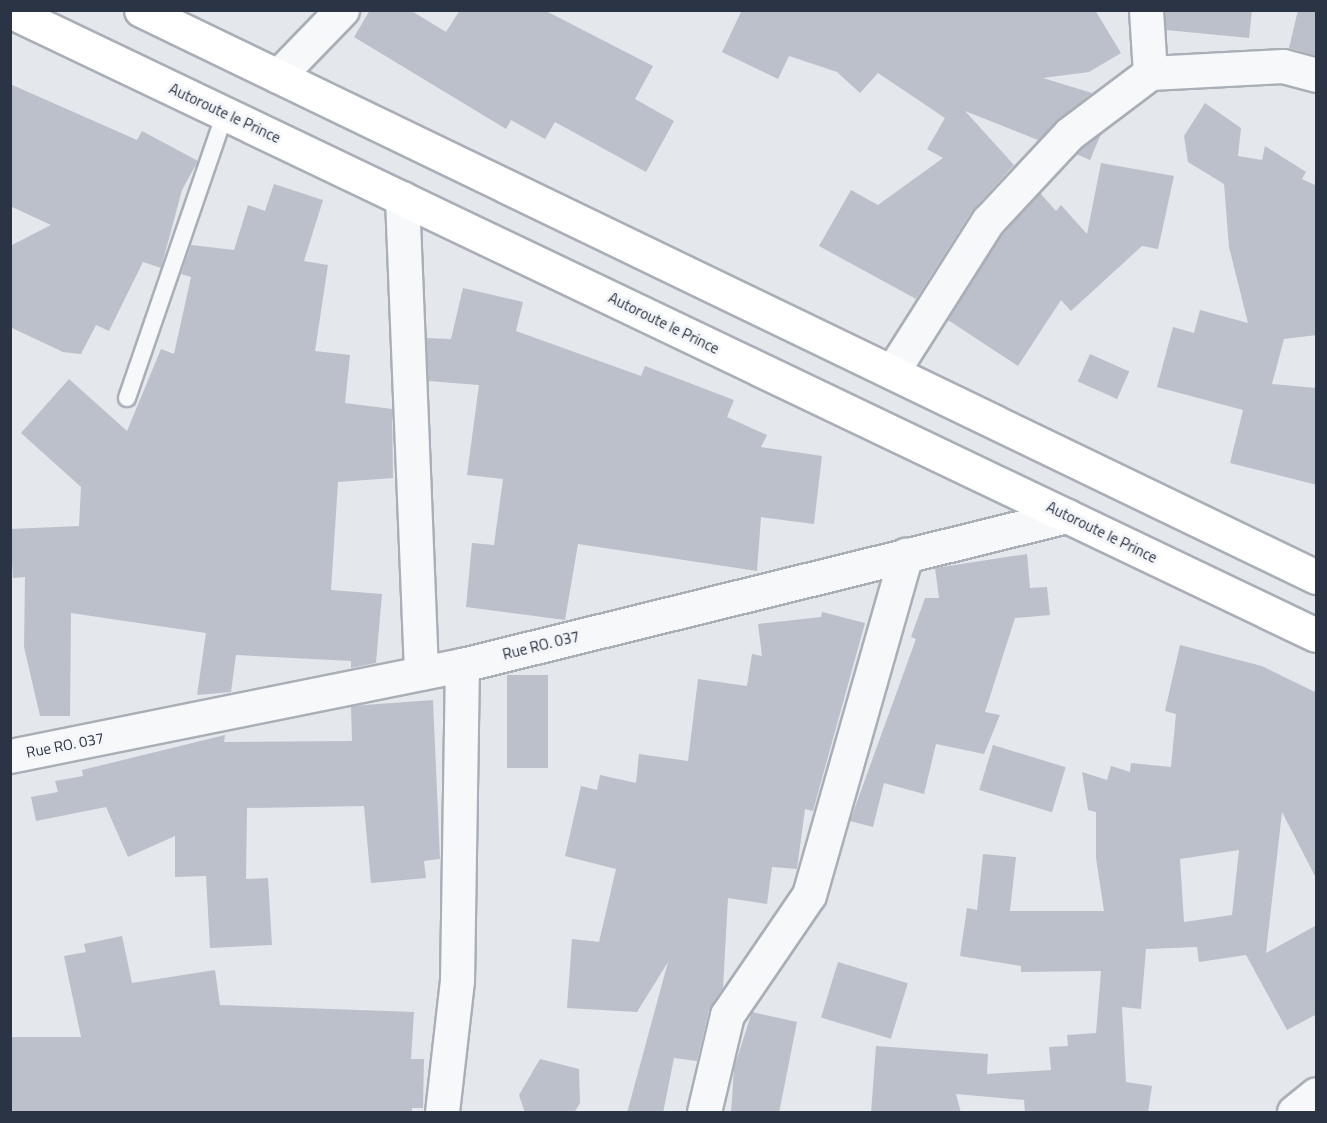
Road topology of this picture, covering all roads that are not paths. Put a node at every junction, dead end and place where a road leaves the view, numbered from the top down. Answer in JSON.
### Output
{"nodes":[{"id":1,"x":141,"y":10,"type":"edge"},
{"id":2,"x":342,"y":10,"type":"edge"},
{"id":3,"x":1146,"y":10,"type":"edge"},
{"id":4,"x":10,"y":11,"type":"edge"},
{"id":5,"x":1150,"y":73,"type":"junction"},
{"id":6,"x":1317,"y":75,"type":"edge"},
{"id":7,"x":278,"y":76,"type":"junction"},
{"id":8,"x":225,"y":114,"type":"junction"},
{"id":9,"x":402,"y":198,"type":"junction"},
{"id":10,"x":892,"y":372,"type":"junction"},
{"id":11,"x":127,"y":398,"type":"dead end"},
{"id":12,"x":1067,"y":516,"type":"junction"},
{"id":13,"x":906,"y":555,"type":"junction"},
{"id":14,"x":1317,"y":577,"type":"edge"},
{"id":15,"x":1317,"y":635,"type":"edge"},
{"id":16,"x":462,"y":664,"type":"junction"},
{"id":17,"x":421,"y":673,"type":"junction"},
{"id":18,"x":10,"y":756,"type":"edge"},
{"id":19,"x":1317,"y":1094,"type":"edge"},
{"id":20,"x":442,"y":1113,"type":"edge"},
{"id":21,"x":704,"y":1113,"type":"edge"},
{"id":22,"x":1294,"y":1113,"type":"edge"}],
"edges":[{"from":1,"to":7,"type":"main road"},
{"from":2,"to":7,"type":"street"},
{"from":3,"to":5,"type":"street"},
{"from":4,"to":8,"type":"main road","name":"Autoroute le Prince"},
{"from":5,"to":6,"type":"street"},
{"from":5,"to":10,"type":"street"},
{"from":7,"to":10,"type":"main road"},
{"from":8,"to":9,"type":"main road","name":"Autoroute le Prince"},
{"from":8,"to":11,"type":"lane"},
{"from":9,"to":12,"type":"main road","name":"Autoroute le Prince"},
{"from":9,"to":17,"type":"street"},
{"from":10,"to":14,"type":"main road"},
{"from":12,"to":13,"type":"street","name":"Rue RO. 037"},
{"from":12,"to":15,"type":"main road","name":"Autoroute le Prince"},
{"from":13,"to":16,"type":"street","name":"Rue RO. 037"},
{"from":13,"to":21,"type":"street"},
{"from":16,"to":17,"type":"street","name":"Rue RO. 037"},
{"from":16,"to":20,"type":"street"},
{"from":17,"to":18,"type":"street","name":"Rue RO. 037"},
{"from":19,"to":22,"type":"street"}]}
